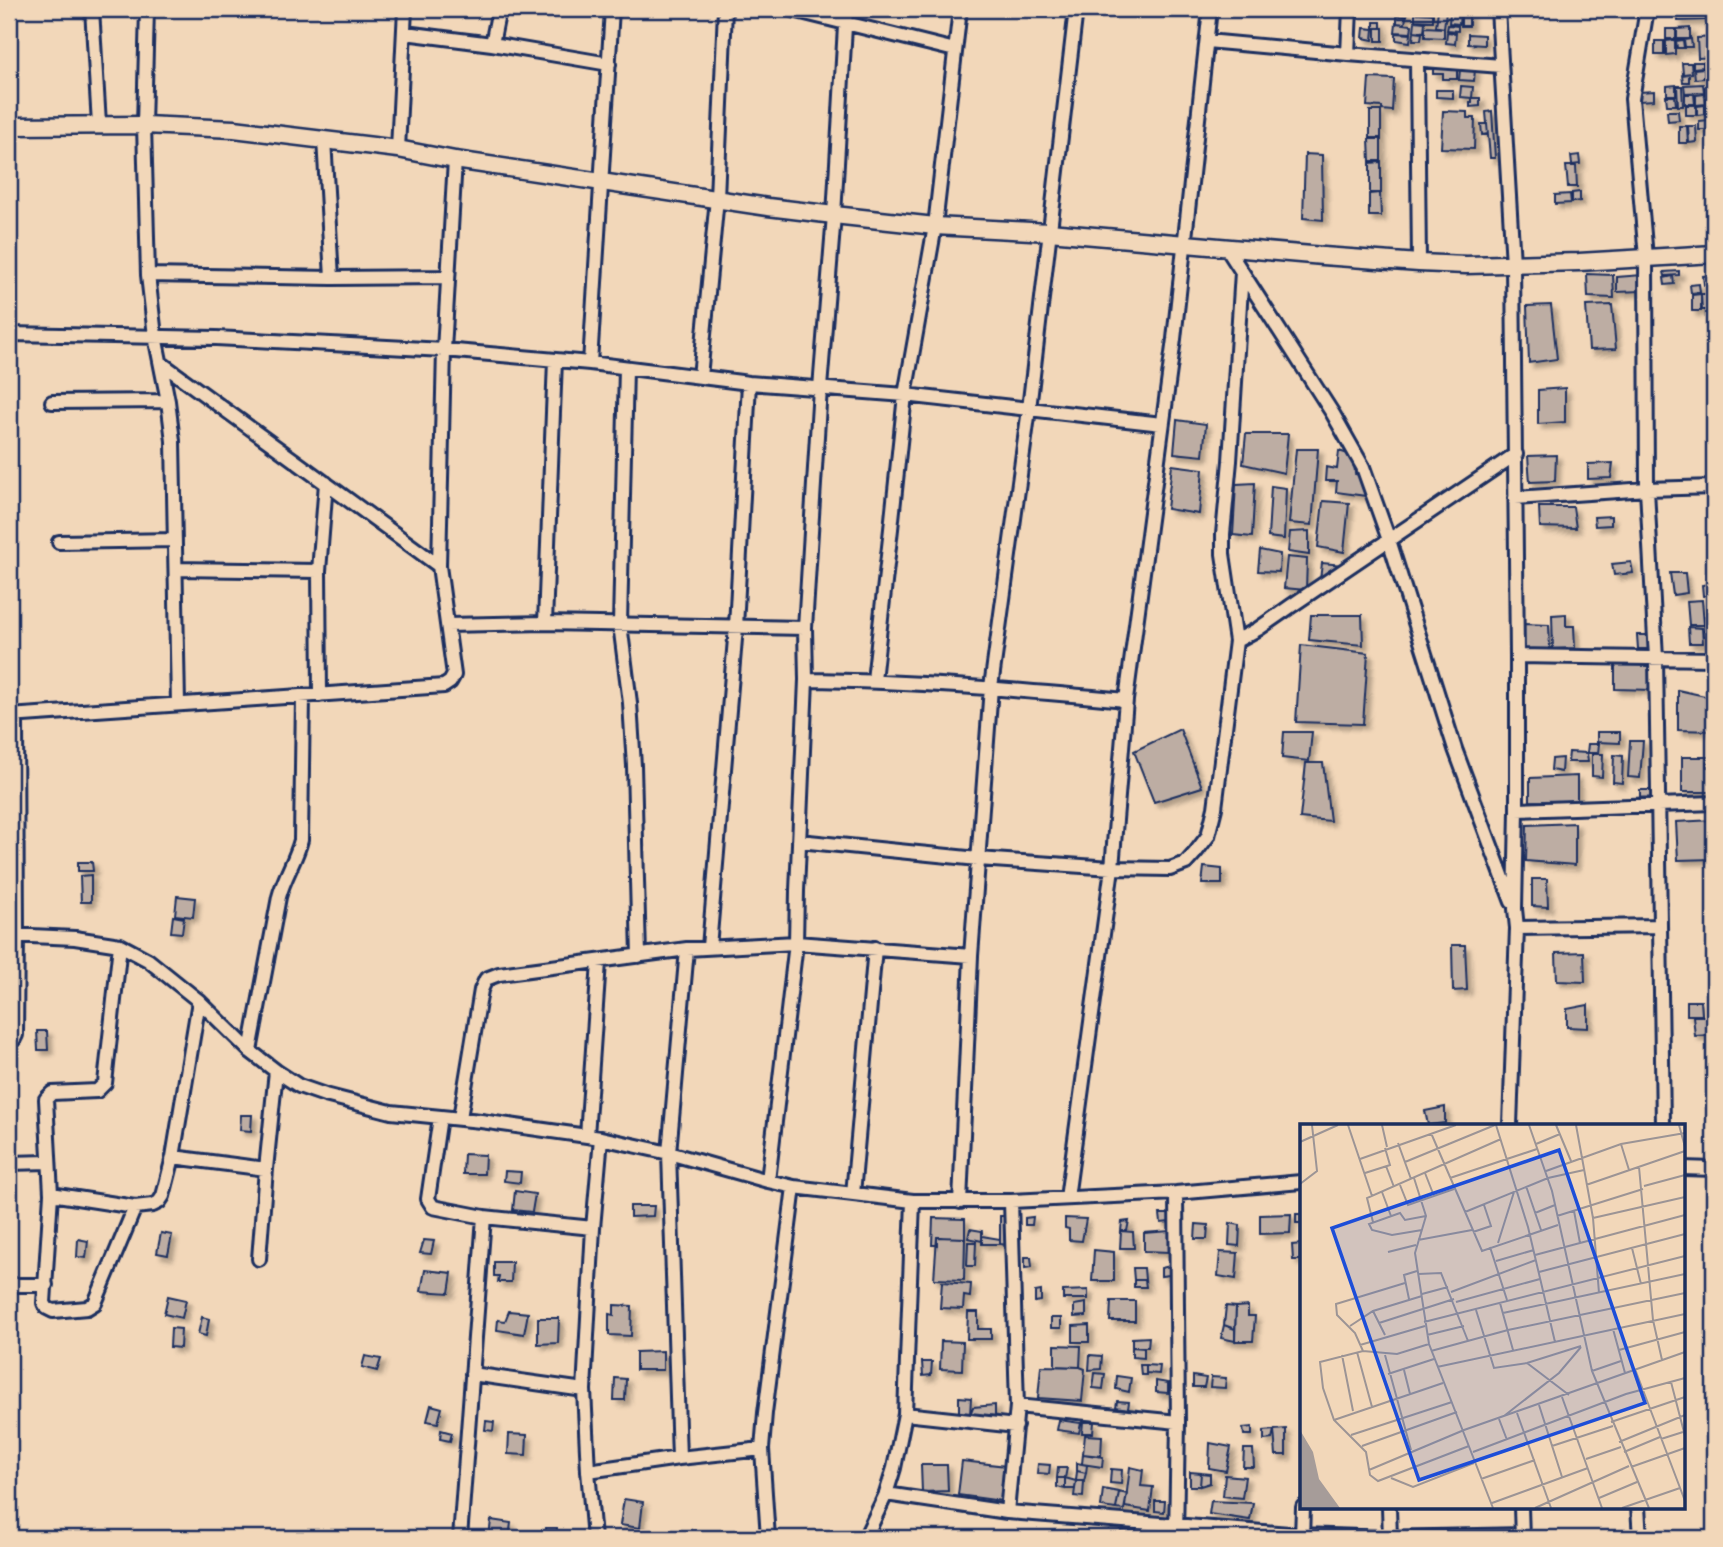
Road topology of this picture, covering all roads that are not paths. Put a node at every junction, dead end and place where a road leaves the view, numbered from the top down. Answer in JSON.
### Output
{"nodes":[{"id":1,"x":92,"y":9,"type":"edge"},
{"id":2,"x":147,"y":9,"type":"edge"},
{"id":3,"x":405,"y":9,"type":"edge"},
{"id":4,"x":499,"y":9,"type":"edge"},
{"id":5,"x":612,"y":9,"type":"edge"},
{"id":6,"x":724,"y":9,"type":"edge"},
{"id":7,"x":789,"y":9,"type":"edge"},
{"id":8,"x":846,"y":9,"type":"edge"},
{"id":9,"x":960,"y":9,"type":"edge"},
{"id":10,"x":1076,"y":9,"type":"edge"},
{"id":11,"x":1210,"y":9,"type":"edge"},
{"id":12,"x":1350,"y":9,"type":"edge"},
{"id":13,"x":1498,"y":9,"type":"edge"},
{"id":14,"x":1647,"y":9,"type":"edge"},
{"id":15,"x":846,"y":23,"type":"junction"},
{"id":16,"x":405,"y":33,"type":"junction"},
{"id":17,"x":1207,"y":41,"type":"junction"},
{"id":18,"x":492,"y":44,"type":"junction"},
{"id":19,"x":955,"y":50,"type":"junction"},
{"id":20,"x":1348,"y":54,"type":"junction"},
{"id":21,"x":1417,"y":60,"type":"junction"},
{"id":22,"x":610,"y":64,"type":"junction"},
{"id":23,"x":1502,"y":66,"type":"junction"},
{"id":24,"x":99,"y":124,"type":"junction"},
{"id":25,"x":144,"y":125,"type":"junction"},
{"id":26,"x":9,"y":126,"type":"edge"},
{"id":27,"x":324,"y":139,"type":"junction"},
{"id":28,"x":398,"y":149,"type":"junction"},
{"id":29,"x":455,"y":160,"type":"junction"},
{"id":30,"x":603,"y":181,"type":"junction"},
{"id":31,"x":717,"y":198,"type":"junction"},
{"id":32,"x":834,"y":215,"type":"junction"},
{"id":33,"x":935,"y":226,"type":"junction"},
{"id":34,"x":1049,"y":232,"type":"junction"},
{"id":35,"x":1184,"y":243,"type":"junction"},
{"id":36,"x":1226,"y":247,"type":"junction"},
{"id":37,"x":1714,"y":254,"type":"edge"},
{"id":38,"x":1646,"y":257,"type":"junction"},
{"id":39,"x":1419,"y":264,"type":"junction"},
{"id":40,"x":1513,"y":264,"type":"junction"},
{"id":41,"x":1242,"y":272,"type":"junction"},
{"id":42,"x":148,"y":275,"type":"junction"},
{"id":43,"x":448,"y":277,"type":"junction"},
{"id":44,"x":332,"y":278,"type":"junction"},
{"id":45,"x":9,"y":334,"type":"edge"},
{"id":46,"x":155,"y":336,"type":"junction"},
{"id":47,"x":444,"y":351,"type":"junction"},
{"id":48,"x":555,"y":360,"type":"junction"},
{"id":49,"x":161,"y":363,"type":"junction"},
{"id":50,"x":590,"y":363,"type":"junction"},
{"id":51,"x":626,"y":368,"type":"junction"},
{"id":52,"x":700,"y":377,"type":"junction"},
{"id":53,"x":749,"y":383,"type":"junction"},
{"id":54,"x":820,"y":388,"type":"junction"},
{"id":55,"x":905,"y":395,"type":"junction"},
{"id":56,"x":168,"y":401,"type":"junction"},
{"id":57,"x":52,"y":402,"type":"dead end"},
{"id":58,"x":1030,"y":409,"type":"junction"},
{"id":59,"x":1162,"y":424,"type":"junction"},
{"id":60,"x":1516,"y":454,"type":"junction"},
{"id":61,"x":326,"y":483,"type":"junction"},
{"id":62,"x":1714,"y":488,"type":"edge"},
{"id":63,"x":1647,"y":489,"type":"junction"},
{"id":64,"x":1515,"y":498,"type":"junction"},
{"id":65,"x":175,"y":540,"type":"junction"},
{"id":66,"x":1389,"y":540,"type":"junction"},
{"id":67,"x":59,"y":542,"type":"dead end"},
{"id":68,"x":439,"y":566,"type":"junction"},
{"id":69,"x":176,"y":569,"type":"junction"},
{"id":70,"x":319,"y":571,"type":"junction"},
{"id":71,"x":545,"y":623,"type":"junction"},
{"id":72,"x":621,"y":624,"type":"junction"},
{"id":73,"x":447,"y":625,"type":"junction"},
{"id":74,"x":736,"y":627,"type":"junction"},
{"id":75,"x":805,"y":628,"type":"junction"},
{"id":76,"x":1236,"y":641,"type":"junction"},
{"id":77,"x":1517,"y":656,"type":"junction"},
{"id":78,"x":1656,"y":658,"type":"junction"},
{"id":79,"x":1714,"y":659,"type":"edge"},
{"id":80,"x":806,"y":680,"type":"junction"},
{"id":81,"x":874,"y":680,"type":"junction"},
{"id":82,"x":991,"y":688,"type":"junction"},
{"id":83,"x":320,"y":695,"type":"junction"},
{"id":84,"x":303,"y":696,"type":"junction"},
{"id":85,"x":1126,"y":700,"type":"junction"},
{"id":86,"x":178,"y":704,"type":"junction"},
{"id":87,"x":13,"y":716,"type":"edge"},
{"id":88,"x":1714,"y":803,"type":"edge"},
{"id":89,"x":1658,"y":805,"type":"junction"},
{"id":90,"x":1517,"y":810,"type":"junction"},
{"id":91,"x":799,"y":841,"type":"junction"},
{"id":92,"x":13,"y":857,"type":"edge"},
{"id":93,"x":978,"y":859,"type":"junction"},
{"id":94,"x":1112,"y":868,"type":"junction"},
{"id":95,"x":1515,"y":909,"type":"junction"},
{"id":96,"x":1660,"y":926,"type":"junction"},
{"id":97,"x":1517,"y":928,"type":"junction"},
{"id":98,"x":13,"y":934,"type":"edge"},
{"id":99,"x":796,"y":943,"type":"junction"},
{"id":100,"x":120,"y":945,"type":"junction"},
{"id":101,"x":709,"y":947,"type":"junction"},
{"id":102,"x":875,"y":948,"type":"junction"},
{"id":103,"x":687,"y":949,"type":"junction"},
{"id":104,"x":639,"y":956,"type":"junction"},
{"id":105,"x":971,"y":957,"type":"junction"},
{"id":106,"x":599,"y":962,"type":"junction"},
{"id":107,"x":199,"y":1000,"type":"junction"},
{"id":108,"x":9,"y":1040,"type":"edge"},
{"id":109,"x":250,"y":1051,"type":"junction"},
{"id":110,"x":276,"y":1071,"type":"junction"},
{"id":111,"x":440,"y":1117,"type":"junction"},
{"id":112,"x":460,"y":1118,"type":"junction"},
{"id":113,"x":1510,"y":1124,"type":"edge"},
{"id":114,"x":1664,"y":1124,"type":"edge"},
{"id":115,"x":594,"y":1137,"type":"junction"},
{"id":116,"x":669,"y":1153,"type":"junction"},
{"id":117,"x":173,"y":1157,"type":"junction"},
{"id":118,"x":49,"y":1162,"type":"junction"},
{"id":119,"x":9,"y":1163,"type":"edge"},
{"id":120,"x":266,"y":1168,"type":"junction"},
{"id":121,"x":1684,"y":1168,"type":"edge"},
{"id":122,"x":1714,"y":1169,"type":"edge"},
{"id":123,"x":768,"y":1181,"type":"junction"},
{"id":124,"x":1300,"y":1182,"type":"edge"},
{"id":125,"x":794,"y":1187,"type":"junction"},
{"id":126,"x":1176,"y":1193,"type":"junction"},
{"id":127,"x":51,"y":1194,"type":"junction"},
{"id":128,"x":853,"y":1194,"type":"junction"},
{"id":129,"x":1067,"y":1198,"type":"junction"},
{"id":130,"x":1012,"y":1201,"type":"junction"},
{"id":131,"x":913,"y":1202,"type":"junction"},
{"id":132,"x":960,"y":1202,"type":"junction"},
{"id":133,"x":135,"y":1207,"type":"junction"},
{"id":134,"x":484,"y":1217,"type":"junction"},
{"id":135,"x":593,"y":1228,"type":"junction"},
{"id":136,"x":259,"y":1259,"type":"dead end"},
{"id":137,"x":9,"y":1285,"type":"edge"},
{"id":138,"x":46,"y":1285,"type":"junction"},
{"id":139,"x":472,"y":1374,"type":"junction"},
{"id":140,"x":584,"y":1391,"type":"junction"},
{"id":141,"x":1017,"y":1406,"type":"junction"},
{"id":142,"x":905,"y":1414,"type":"junction"},
{"id":143,"x":1178,"y":1422,"type":"junction"},
{"id":144,"x":1016,"y":1426,"type":"junction"},
{"id":145,"x":762,"y":1449,"type":"junction"},
{"id":146,"x":680,"y":1458,"type":"junction"},
{"id":147,"x":588,"y":1471,"type":"junction"},
{"id":148,"x":886,"y":1494,"type":"junction"},
{"id":149,"x":1303,"y":1508,"type":"edge"},
{"id":150,"x":1389,"y":1508,"type":"edge"},
{"id":151,"x":1521,"y":1508,"type":"edge"},
{"id":152,"x":1638,"y":1508,"type":"edge"},
{"id":153,"x":1007,"y":1512,"type":"junction"},
{"id":154,"x":1176,"y":1532,"type":"edge"},
{"id":155,"x":1302,"y":1537,"type":"edge"},
{"id":156,"x":1522,"y":1537,"type":"edge"},
{"id":157,"x":460,"y":1538,"type":"edge"},
{"id":158,"x":594,"y":1538,"type":"edge"},
{"id":159,"x":768,"y":1538,"type":"edge"},
{"id":160,"x":865,"y":1538,"type":"edge"},
{"id":161,"x":1390,"y":1538,"type":"edge"},
{"id":162,"x":1640,"y":1538,"type":"edge"}],
"edges":[{"from":1,"to":24,"type":"street"},
{"from":2,"to":25,"type":"street"},
{"from":3,"to":16,"type":"street"},
{"from":4,"to":18,"type":"street"},
{"from":5,"to":22,"type":"street"},
{"from":6,"to":31,"type":"street"},
{"from":7,"to":15,"type":"street"},
{"from":8,"to":15,"type":"street"},
{"from":9,"to":19,"type":"street"},
{"from":10,"to":34,"type":"street"},
{"from":11,"to":17,"type":"street"},
{"from":12,"to":20,"type":"street"},
{"from":13,"to":23,"type":"street"},
{"from":14,"to":38,"type":"street"},
{"from":15,"to":19,"type":"street"},
{"from":15,"to":32,"type":"street"},
{"from":16,"to":18,"type":"street"},
{"from":16,"to":28,"type":"street"},
{"from":17,"to":20,"type":"street"},
{"from":17,"to":35,"type":"street"},
{"from":18,"to":22,"type":"street"},
{"from":19,"to":33,"type":"street"},
{"from":20,"to":21,"type":"street"},
{"from":21,"to":23,"type":"street"},
{"from":21,"to":39,"type":"street"},
{"from":22,"to":30,"type":"street"},
{"from":23,"to":40,"type":"street"},
{"from":24,"to":25,"type":"street"},
{"from":24,"to":26,"type":"street"},
{"from":25,"to":27,"type":"street"},
{"from":25,"to":42,"type":"street"},
{"from":27,"to":28,"type":"street"},
{"from":27,"to":44,"type":"street"},
{"from":28,"to":29,"type":"street"},
{"from":29,"to":30,"type":"street"},
{"from":29,"to":43,"type":"street"},
{"from":30,"to":31,"type":"street"},
{"from":30,"to":50,"type":"street"},
{"from":31,"to":32,"type":"street"},
{"from":31,"to":52,"type":"street"},
{"from":32,"to":33,"type":"street"},
{"from":32,"to":54,"type":"street"},
{"from":33,"to":34,"type":"street"},
{"from":33,"to":55,"type":"street"},
{"from":34,"to":35,"type":"street"},
{"from":34,"to":58,"type":"street"},
{"from":35,"to":36,"type":"street"},
{"from":35,"to":59,"type":"street"},
{"from":36,"to":39,"type":"street"},
{"from":36,"to":41,"type":"street"},
{"from":37,"to":38,"type":"street"},
{"from":38,"to":40,"type":"street"},
{"from":38,"to":63,"type":"street"},
{"from":39,"to":40,"type":"street"},
{"from":40,"to":60,"type":"street"},
{"from":41,"to":66,"type":"street"},
{"from":41,"to":76,"type":"street"},
{"from":42,"to":44,"type":"street"},
{"from":42,"to":46,"type":"street"},
{"from":43,"to":44,"type":"street"},
{"from":43,"to":47,"type":"street"},
{"from":45,"to":46,"type":"street"},
{"from":46,"to":47,"type":"street"},
{"from":46,"to":49,"type":"street"},
{"from":47,"to":48,"type":"street"},
{"from":47,"to":68,"type":"street"},
{"from":48,"to":50,"type":"street"},
{"from":48,"to":71,"type":"street"},
{"from":49,"to":56,"type":"street"},
{"from":49,"to":61,"type":"street"},
{"from":50,"to":51,"type":"street"},
{"from":51,"to":52,"type":"street"},
{"from":51,"to":72,"type":"street"},
{"from":52,"to":53,"type":"street"},
{"from":53,"to":54,"type":"street"},
{"from":53,"to":74,"type":"street"},
{"from":54,"to":55,"type":"street"},
{"from":54,"to":75,"type":"street"},
{"from":55,"to":58,"type":"street"},
{"from":55,"to":81,"type":"street"},
{"from":56,"to":57,"type":"street"},
{"from":56,"to":65,"type":"street"},
{"from":58,"to":59,"type":"street"},
{"from":58,"to":82,"type":"street"},
{"from":59,"to":85,"type":"street"},
{"from":60,"to":64,"type":"street"},
{"from":60,"to":66,"type":"street"},
{"from":61,"to":68,"type":"street"},
{"from":61,"to":70,"type":"street"},
{"from":62,"to":63,"type":"street"},
{"from":63,"to":64,"type":"street"},
{"from":63,"to":78,"type":"street"},
{"from":64,"to":77,"type":"street"},
{"from":65,"to":67,"type":"street"},
{"from":65,"to":69,"type":"street"},
{"from":66,"to":76,"type":"street"},
{"from":66,"to":95,"type":"street"},
{"from":68,"to":73,"type":"street"},
{"from":69,"to":70,"type":"street"},
{"from":69,"to":86,"type":"street"},
{"from":70,"to":83,"type":"street"},
{"from":71,"to":72,"type":"street"},
{"from":71,"to":73,"type":"street"},
{"from":72,"to":74,"type":"street"},
{"from":72,"to":104,"type":"street"},
{"from":73,"to":83,"type":"street"},
{"from":74,"to":75,"type":"street"},
{"from":74,"to":101,"type":"street"},
{"from":75,"to":80,"type":"street"},
{"from":76,"to":94,"type":"street"},
{"from":77,"to":78,"type":"street"},
{"from":77,"to":90,"type":"street"},
{"from":78,"to":79,"type":"street"},
{"from":78,"to":89,"type":"street"},
{"from":80,"to":81,"type":"street"},
{"from":80,"to":91,"type":"street"},
{"from":81,"to":82,"type":"street"},
{"from":82,"to":85,"type":"street"},
{"from":82,"to":93,"type":"street"},
{"from":83,"to":84,"type":"street"},
{"from":84,"to":86,"type":"street"},
{"from":84,"to":109,"type":"street"},
{"from":85,"to":94,"type":"street"},
{"from":86,"to":87,"type":"street"},
{"from":87,"to":92,"type":"street"},
{"from":88,"to":89,"type":"street"},
{"from":89,"to":90,"type":"street"},
{"from":89,"to":96,"type":"street"},
{"from":90,"to":95,"type":"street"},
{"from":91,"to":93,"type":"street"},
{"from":91,"to":99,"type":"street"},
{"from":92,"to":98,"type":"street"},
{"from":93,"to":94,"type":"street"},
{"from":93,"to":105,"type":"street"},
{"from":94,"to":129,"type":"street"},
{"from":95,"to":97,"type":"street"},
{"from":96,"to":97,"type":"street"},
{"from":96,"to":114,"type":"street"},
{"from":97,"to":113,"type":"street"},
{"from":98,"to":100,"type":"street"},
{"from":98,"to":108,"type":"street"},
{"from":99,"to":101,"type":"street"},
{"from":99,"to":102,"type":"street"},
{"from":99,"to":123,"type":"street"},
{"from":100,"to":107,"type":"street"},
{"from":100,"to":118,"type":"street"},
{"from":101,"to":103,"type":"street"},
{"from":102,"to":105,"type":"street"},
{"from":102,"to":128,"type":"street"},
{"from":103,"to":104,"type":"street"},
{"from":103,"to":116,"type":"street"},
{"from":104,"to":106,"type":"street"},
{"from":105,"to":132,"type":"street"},
{"from":106,"to":112,"type":"street"},
{"from":106,"to":115,"type":"street"},
{"from":107,"to":109,"type":"street"},
{"from":107,"to":117,"type":"street"},
{"from":109,"to":110,"type":"street"},
{"from":110,"to":111,"type":"street"},
{"from":110,"to":120,"type":"street"},
{"from":111,"to":112,"type":"street"},
{"from":111,"to":134,"type":"street"},
{"from":112,"to":115,"type":"street"},
{"from":115,"to":116,"type":"street"},
{"from":115,"to":135,"type":"street"},
{"from":116,"to":123,"type":"street"},
{"from":116,"to":146,"type":"street"},
{"from":117,"to":120,"type":"street"},
{"from":117,"to":133,"type":"street"},
{"from":118,"to":119,"type":"street"},
{"from":118,"to":127,"type":"street"},
{"from":120,"to":136,"type":"street"},
{"from":121,"to":122,"type":"street"},
{"from":123,"to":125,"type":"street"},
{"from":124,"to":126,"type":"street"},
{"from":125,"to":128,"type":"street"},
{"from":125,"to":145,"type":"street"},
{"from":126,"to":129,"type":"street"},
{"from":126,"to":143,"type":"street"},
{"from":127,"to":133,"type":"street"},
{"from":127,"to":138,"type":"street"},
{"from":128,"to":131,"type":"street"},
{"from":129,"to":130,"type":"street"},
{"from":130,"to":132,"type":"street"},
{"from":130,"to":141,"type":"street"},
{"from":131,"to":132,"type":"street"},
{"from":131,"to":142,"type":"street"},
{"from":133,"to":138,"type":"street"},
{"from":134,"to":135,"type":"street"},
{"from":134,"to":139,"type":"street"},
{"from":135,"to":140,"type":"street"},
{"from":137,"to":138,"type":"street"},
{"from":139,"to":140,"type":"street"},
{"from":139,"to":157,"type":"street"},
{"from":140,"to":147,"type":"street"},
{"from":141,"to":143,"type":"street"},
{"from":141,"to":144,"type":"street"},
{"from":142,"to":144,"type":"street"},
{"from":142,"to":148,"type":"street"},
{"from":143,"to":154,"type":"street"},
{"from":144,"to":153,"type":"street"},
{"from":145,"to":146,"type":"street"},
{"from":145,"to":159,"type":"street"},
{"from":146,"to":147,"type":"street"},
{"from":147,"to":158,"type":"street"},
{"from":148,"to":153,"type":"street"},
{"from":148,"to":160,"type":"street"},
{"from":149,"to":155,"type":"street"},
{"from":150,"to":161,"type":"street"},
{"from":151,"to":156,"type":"street"},
{"from":152,"to":162,"type":"street"},
{"from":153,"to":154,"type":"street"},
{"from":154,"to":155,"type":"street"},
{"from":155,"to":161,"type":"street"},
{"from":156,"to":161,"type":"street"}]}
